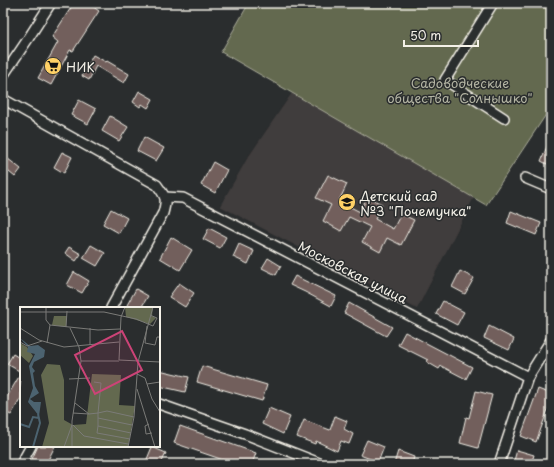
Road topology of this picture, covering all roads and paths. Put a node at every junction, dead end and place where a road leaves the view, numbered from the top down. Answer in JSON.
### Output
{"nodes":[{"id":1,"x":51,"y":3,"type":"edge"},
{"id":2,"x":493,"y":3,"type":"edge"},
{"id":3,"x":3,"y":76,"type":"edge"},
{"id":4,"x":3,"y":99,"type":"edge"},
{"id":5,"x":504,"y":118,"type":"dead end"},
{"id":6,"x":525,"y":178,"type":"dead end"},
{"id":7,"x":551,"y":189,"type":"edge"},
{"id":8,"x":165,"y":197,"type":"junction"},
{"id":9,"x":112,"y":307,"type":"edge"},
{"id":10,"x":551,"y":340,"type":"edge"},
{"id":11,"x":528,"y":376,"type":"junction"},
{"id":12,"x":160,"y":404,"type":"edge"},
{"id":13,"x":30,"y":447,"type":"edge"},
{"id":14,"x":21,"y":464,"type":"edge"},
{"id":15,"x":322,"y":464,"type":"edge"},
{"id":16,"x":499,"y":464,"type":"edge"}],
"edges":[{"from":1,"to":3,"type":"street"},
{"from":2,"to":5,"type":"street"},
{"from":4,"to":8,"type":"street"},
{"from":6,"to":7,"type":"street"},
{"from":8,"to":9,"type":"street"},
{"from":8,"to":11,"type":"street","name":"Московская улица"},
{"from":10,"to":11,"type":"street"},
{"from":11,"to":16,"type":"street"},
{"from":12,"to":15,"type":"street"},
{"from":13,"to":14,"type":"street"}]}
